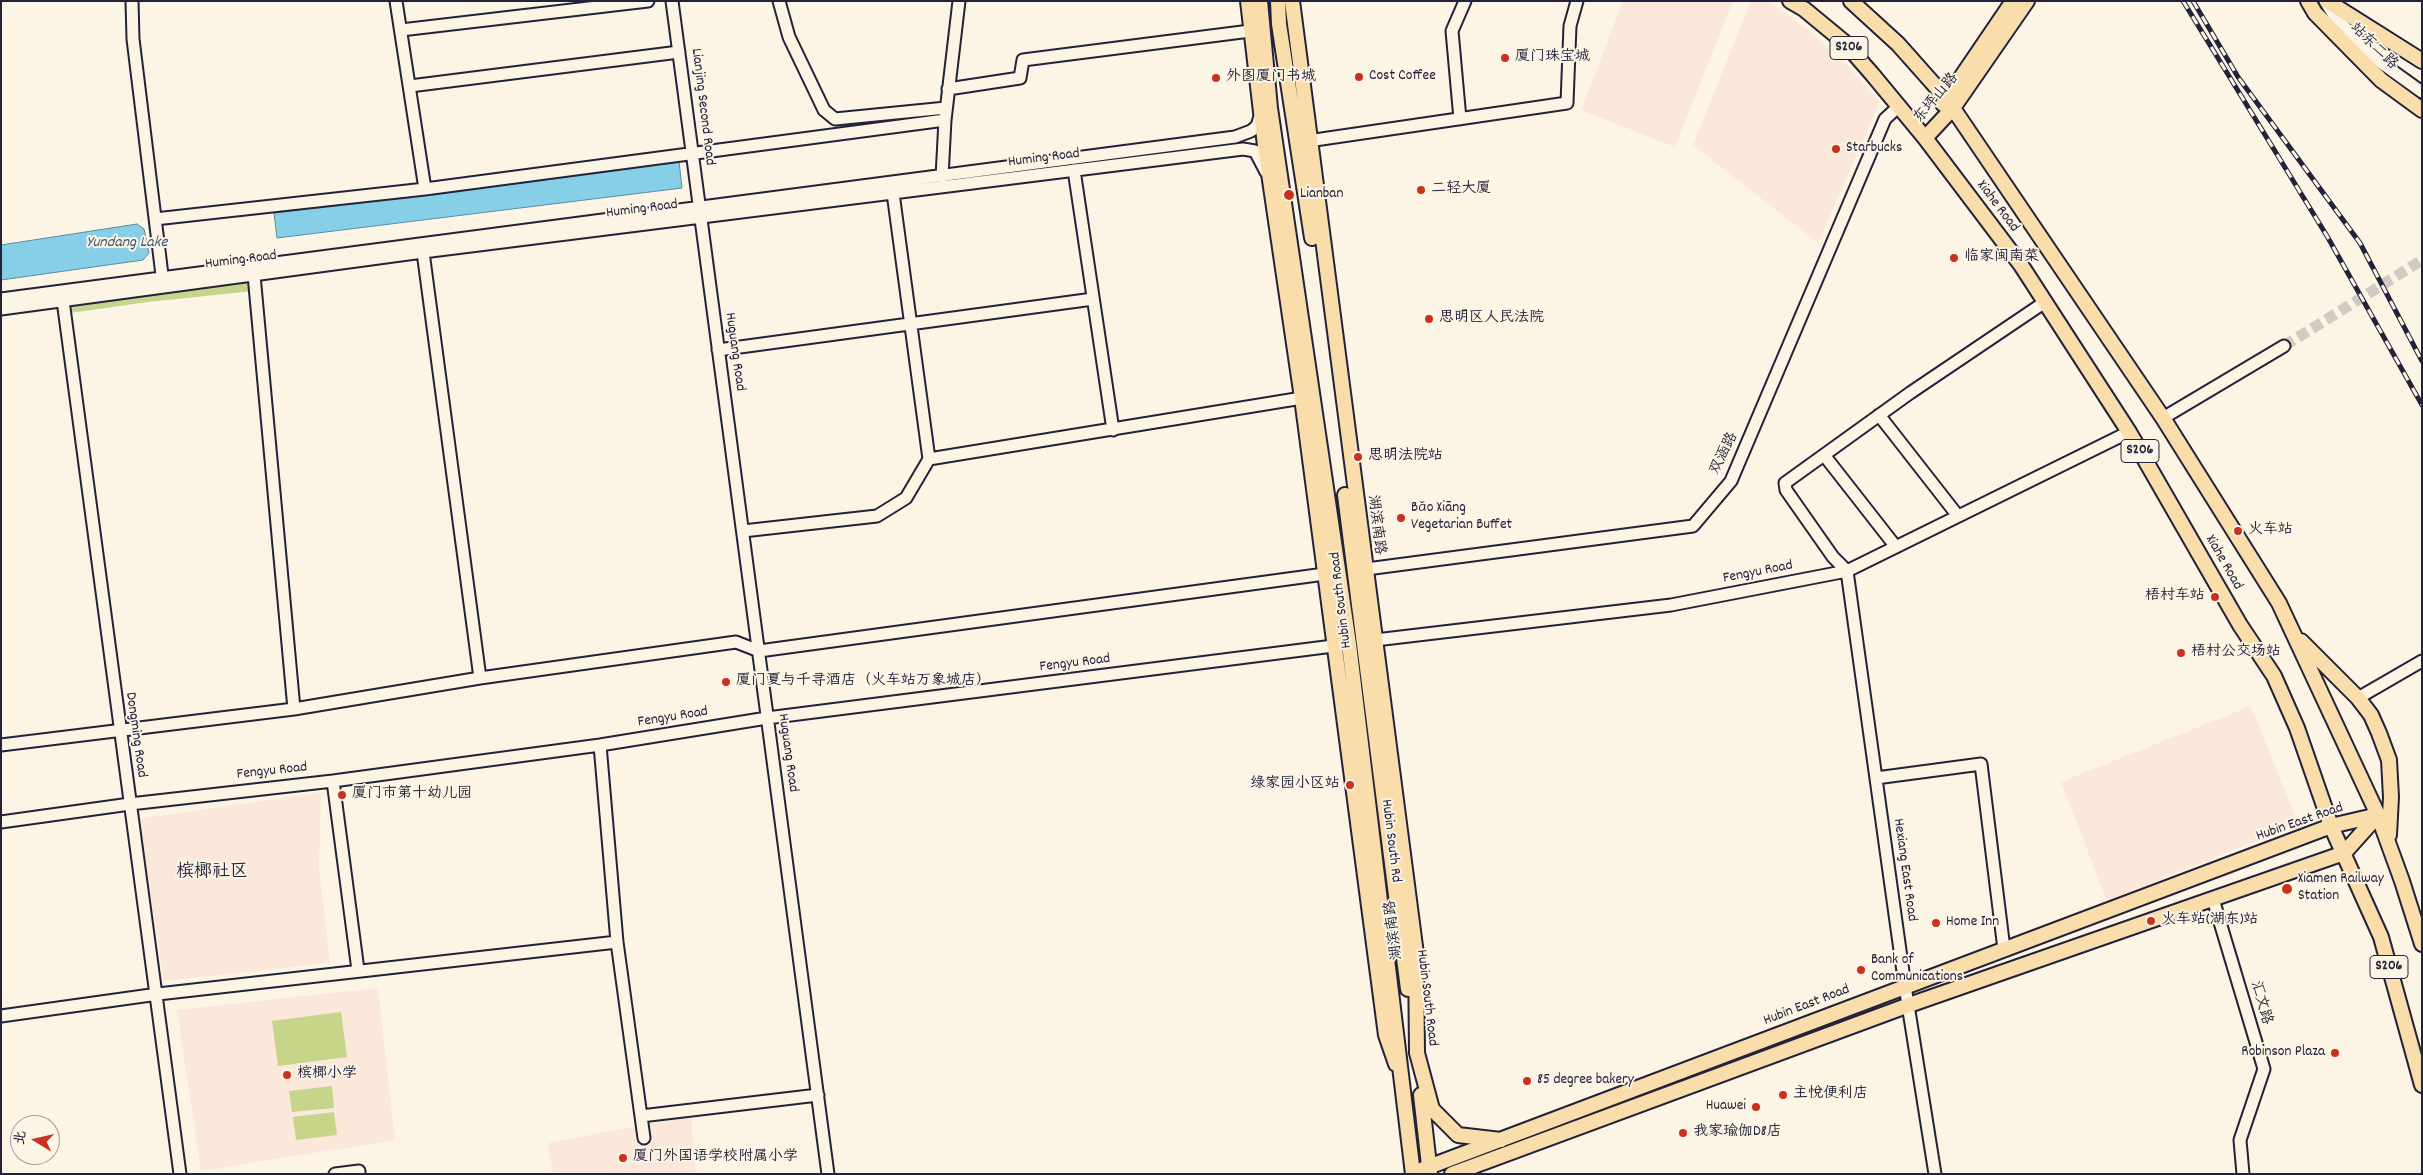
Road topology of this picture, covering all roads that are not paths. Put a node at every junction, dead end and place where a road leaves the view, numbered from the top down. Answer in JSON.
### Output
{"nodes":[{"id":1,"x":132,"y":1,"type":"edge"},
{"id":2,"x":396,"y":1,"type":"edge"},
{"id":3,"x":648,"y":1,"type":"edge"},
{"id":4,"x":672,"y":1,"type":"edge"},
{"id":5,"x":779,"y":1,"type":"edge"},
{"id":6,"x":958,"y":1,"type":"edge"},
{"id":7,"x":1248,"y":1,"type":"edge"},
{"id":8,"x":1260,"y":1,"type":"edge"},
{"id":9,"x":1278,"y":1,"type":"edge"},
{"id":10,"x":1292,"y":1,"type":"edge"},
{"id":11,"x":1465,"y":1,"type":"edge"},
{"id":12,"x":1578,"y":1,"type":"edge"},
{"id":13,"x":1790,"y":1,"type":"edge"},
{"id":14,"x":2013,"y":1,"type":"edge"},
{"id":15,"x":2027,"y":1,"type":"edge"},
{"id":16,"x":2308,"y":1,"type":"edge"},
{"id":17,"x":2326,"y":1,"type":"edge"},
{"id":18,"x":1854,"y":3,"type":"edge"},
{"id":19,"x":401,"y":30,"type":"junction"},
{"id":20,"x":1250,"y":31,"type":"junction"},
{"id":21,"x":679,"y":52,"type":"junction"},
{"id":22,"x":2422,"y":61,"type":"edge"},
{"id":23,"x":410,"y":86,"type":"junction"},
{"id":24,"x":948,"y":89,"type":"junction"},
{"id":25,"x":2422,"y":92,"type":"edge"},
{"id":26,"x":1950,"y":103,"type":"junction"},
{"id":27,"x":1899,"y":106,"type":"junction"},
{"id":28,"x":946,"y":108,"type":"junction"},
{"id":29,"x":2422,"y":110,"type":"edge"},
{"id":30,"x":1261,"y":113,"type":"junction"},
{"id":31,"x":1460,"y":119,"type":"junction"},
{"id":32,"x":944,"y":120,"type":"junction"},
{"id":33,"x":1925,"y":138,"type":"junction"},
{"id":34,"x":1308,"y":141,"type":"junction"},
{"id":35,"x":692,"y":153,"type":"junction"},
{"id":36,"x":1074,"y":170,"type":"junction"},
{"id":37,"x":942,"y":177,"type":"junction"},
{"id":38,"x":1270,"y":180,"type":"junction"},
{"id":39,"x":425,"y":189,"type":"junction"},
{"id":40,"x":893,"y":193,"type":"junction"},
{"id":41,"x":700,"y":213,"type":"junction"},
{"id":42,"x":155,"y":219,"type":"junction"},
{"id":43,"x":423,"y":252,"type":"junction"},
{"id":44,"x":254,"y":275,"type":"junction"},
{"id":45,"x":162,"y":281,"type":"junction"},
{"id":46,"x":62,"y":294,"type":"junction"},
{"id":47,"x":1,"y":299,"type":"edge"},
{"id":48,"x":1093,"y":299,"type":"junction"},
{"id":49,"x":2045,"y":302,"type":"junction"},
{"id":50,"x":1,"y":308,"type":"edge"},
{"id":51,"x":910,"y":324,"type":"junction"},
{"id":52,"x":2284,"y":346,"type":"tunnel mouth"},
{"id":53,"x":718,"y":350,"type":"junction"},
{"id":54,"x":1302,"y":398,"type":"junction"},
{"id":55,"x":1879,"y":415,"type":"junction"},
{"id":56,"x":2163,"y":418,"type":"junction"},
{"id":57,"x":1112,"y":430,"type":"junction"},
{"id":58,"x":2129,"y":432,"type":"junction"},
{"id":59,"x":1824,"y":455,"type":"junction"},
{"id":60,"x":929,"y":459,"type":"junction"},
{"id":61,"x":1958,"y":516,"type":"junction"},
{"id":62,"x":743,"y":531,"type":"junction"},
{"id":63,"x":1896,"y":547,"type":"junction"},
{"id":64,"x":1360,"y":570,"type":"junction"},
{"id":65,"x":1848,"y":571,"type":"junction"},
{"id":66,"x":1331,"y":574,"type":"junction"},
{"id":67,"x":2292,"y":632,"type":"junction"},
{"id":68,"x":1362,"y":642,"type":"junction"},
{"id":69,"x":1334,"y":646,"type":"junction"},
{"id":70,"x":759,"y":652,"type":"junction"},
{"id":71,"x":2422,"y":661,"type":"edge"},
{"id":72,"x":480,"y":678,"type":"junction"},
{"id":73,"x":2358,"y":698,"type":"junction"},
{"id":74,"x":294,"y":709,"type":"junction"},
{"id":75,"x":768,"y":718,"type":"junction"},
{"id":76,"x":120,"y":731,"type":"junction"},
{"id":77,"x":1,"y":745,"type":"edge"},
{"id":78,"x":600,"y":745,"type":"junction"},
{"id":79,"x":1876,"y":778,"type":"junction"},
{"id":80,"x":333,"y":781,"type":"junction"},
{"id":81,"x":130,"y":804,"type":"junction"},
{"id":82,"x":2378,"y":815,"type":"junction"},
{"id":83,"x":1,"y":822,"type":"edge"},
{"id":84,"x":2331,"y":826,"type":"junction"},
{"id":85,"x":2389,"y":846,"type":"junction"},
{"id":86,"x":2344,"y":853,"type":"junction"},
{"id":87,"x":2213,"y":899,"type":"junction"},
{"id":88,"x":2421,"y":938,"type":"edge"},
{"id":89,"x":618,"y":942,"type":"junction"},
{"id":90,"x":2004,"y":949,"type":"junction"},
{"id":91,"x":358,"y":970,"type":"junction"},
{"id":92,"x":1905,"y":986,"type":"junction"},
{"id":93,"x":158,"y":994,"type":"junction"},
{"id":94,"x":1909,"y":1005,"type":"junction"},
{"id":95,"x":1,"y":1016,"type":"edge"},
{"id":96,"x":1417,"y":1054,"type":"junction"},
{"id":97,"x":2422,"y":1086,"type":"edge"},
{"id":98,"x":1404,"y":1088,"type":"junction"},
{"id":99,"x":818,"y":1095,"type":"junction"},
{"id":100,"x":640,"y":1116,"type":"junction"},
{"id":101,"x":644,"y":1138,"type":"dead end"},
{"id":102,"x":1501,"y":1140,"type":"junction"},
{"id":103,"x":1430,"y":1170,"type":"edge"},
{"id":104,"x":1412,"y":1173,"type":"edge"},
{"id":105,"x":180,"y":1174,"type":"edge"},
{"id":106,"x":335,"y":1174,"type":"edge"},
{"id":107,"x":359,"y":1174,"type":"edge"},
{"id":108,"x":828,"y":1174,"type":"edge"},
{"id":109,"x":1452,"y":1174,"type":"edge"},
{"id":110,"x":1934,"y":1174,"type":"edge"},
{"id":111,"x":2243,"y":1174,"type":"edge"}],
"edges":[{"from":1,"to":42,"type":"street"},
{"from":2,"to":19,"type":"street"},
{"from":3,"to":19,"type":"street"},
{"from":4,"to":21,"type":"street","name":"Lianjing Second Road"},
{"from":5,"to":28,"type":"street"},
{"from":6,"to":24,"type":"street"},
{"from":7,"to":20,"type":"main road"},
{"from":8,"to":66,"type":"main road"},
{"from":9,"to":64,"type":"main road","name":"湖滨南路"},
{"from":10,"to":34,"type":"main road","name":"湖滨南路"},
{"from":11,"to":31,"type":"street"},
{"from":12,"to":31,"type":"street"},
{"from":13,"to":27,"type":"main road","number":"S206"},
{"from":14,"to":26,"type":"main road","name":"东坪山路"},
{"from":15,"to":26,"type":"main road","name":"东坪山路"},
{"from":16,"to":29,"type":"main road","name":"站东二路"},
{"from":17,"to":22,"type":"main road"},
{"from":17,"to":25,"type":"street"},
{"from":18,"to":26,"type":"main road","name":"Xiahe Road","number":"S206"},
{"from":19,"to":23,"type":"street"},
{"from":20,"to":24,"type":"street"},
{"from":20,"to":30,"type":"main road"},
{"from":21,"to":23,"type":"street"},
{"from":21,"to":35,"type":"street","name":"Lianjing Second Road"},
{"from":23,"to":39,"type":"street"},
{"from":24,"to":28,"type":"street"},
{"from":26,"to":33,"type":"main road","name":"东坪山路"},
{"from":26,"to":56,"type":"main road","name":"Xiahe Road","number":"S206"},
{"from":27,"to":33,"type":"main road","name":"Xiahe Road","number":"S206"},
{"from":27,"to":64,"type":"street","name":"双涵路"},
{"from":28,"to":32,"type":"street"},
{"from":30,"to":37,"type":"street","name":"Huming Road"},
{"from":30,"to":38,"type":"main road"},
{"from":31,"to":34,"type":"street"},
{"from":32,"to":35,"type":"street"},
{"from":32,"to":37,"type":"street"},
{"from":33,"to":49,"type":"main road","name":"Xiahe Road","number":"S206"},
{"from":34,"to":64,"type":"main road","name":"湖滨南路"},
{"from":35,"to":39,"type":"street"},
{"from":35,"to":41,"type":"street","name":"Lianjing Second Road"},
{"from":36,"to":38,"type":"street","name":"Huming Road"},
{"from":36,"to":40,"type":"street","name":"Huming Road"},
{"from":36,"to":48,"type":"street"},
{"from":37,"to":41,"type":"street","name":"Huming Road"},
{"from":38,"to":54,"type":"main road"},
{"from":39,"to":42,"type":"street"},
{"from":40,"to":41,"type":"street","name":"Huming Road"},
{"from":40,"to":51,"type":"street"},
{"from":41,"to":43,"type":"street","name":"Huming Road"},
{"from":41,"to":45,"type":"street","name":"Huming Road"},
{"from":41,"to":53,"type":"street","name":"Huguang Road"},
{"from":42,"to":45,"type":"street"},
{"from":43,"to":44,"type":"street","name":"Huming Road"},
{"from":43,"to":72,"type":"street"},
{"from":44,"to":45,"type":"street","name":"Huming Road"},
{"from":44,"to":74,"type":"street"},
{"from":45,"to":46,"type":"street","name":"Huming Road"},
{"from":46,"to":47,"type":"street","name":"Huming Road"},
{"from":46,"to":50,"type":"street","name":"Huming Road"},
{"from":46,"to":76,"type":"street","name":"Dongming Road"},
{"from":48,"to":51,"type":"street"},
{"from":48,"to":57,"type":"street"},
{"from":49,"to":55,"type":"street"},
{"from":49,"to":58,"type":"main road","name":"Xiahe Road","number":"S206"},
{"from":51,"to":53,"type":"street"},
{"from":51,"to":60,"type":"street"},
{"from":52,"to":56,"type":"street"},
{"from":53,"to":62,"type":"street","name":"Huguang Road"},
{"from":54,"to":57,"type":"street"},
{"from":54,"to":66,"type":"main road"},
{"from":55,"to":59,"type":"street"},
{"from":55,"to":61,"type":"street"},
{"from":56,"to":67,"type":"main road","name":"Xiahe Road","number":"S206"},
{"from":57,"to":60,"type":"street"},
{"from":58,"to":61,"type":"street","name":"Fengyu Road"},
{"from":58,"to":84,"type":"main road","name":"Xiahe Road","number":"S206"},
{"from":59,"to":63,"type":"street"},
{"from":59,"to":65,"type":"street"},
{"from":60,"to":62,"type":"street"},
{"from":61,"to":63,"type":"street","name":"Fengyu Road"},
{"from":62,"to":70,"type":"street","name":"Huguang Road"},
{"from":63,"to":65,"type":"street","name":"Fengyu Road"},
{"from":64,"to":68,"type":"main road","name":"湖滨南路"},
{"from":65,"to":68,"type":"street","name":"Fengyu Road"},
{"from":65,"to":79,"type":"street","name":"Hexiang East Road"},
{"from":66,"to":68,"type":"main road","name":"Hubin South Rd"},
{"from":66,"to":69,"type":"main road"},
{"from":66,"to":70,"type":"street"},
{"from":67,"to":73,"type":"main road"},
{"from":67,"to":82,"type":"main road","name":"Xiahe Road","number":"S206"},
{"from":68,"to":69,"type":"street","name":"Fengyu Road"},
{"from":68,"to":96,"type":"main road","name":"湖滨南路"},
{"from":68,"to":98,"type":"main road","name":"Hubin South Rd"},
{"from":69,"to":75,"type":"street","name":"Fengyu Road"},
{"from":69,"to":98,"type":"main road"},
{"from":70,"to":72,"type":"street"},
{"from":70,"to":75,"type":"street","name":"Huguang Road"},
{"from":71,"to":73,"type":"street"},
{"from":72,"to":74,"type":"street"},
{"from":73,"to":85,"type":"main road"},
{"from":74,"to":76,"type":"street"},
{"from":75,"to":78,"type":"street","name":"Fengyu Road"},
{"from":75,"to":99,"type":"street","name":"Huguang Road"},
{"from":76,"to":77,"type":"street"},
{"from":76,"to":81,"type":"street","name":"Dongming Road"},
{"from":78,"to":80,"type":"street","name":"Fengyu Road"},
{"from":78,"to":89,"type":"street"},
{"from":79,"to":90,"type":"street"},
{"from":79,"to":92,"type":"street","name":"Hexiang East Road"},
{"from":80,"to":81,"type":"street","name":"Fengyu Road"},
{"from":80,"to":91,"type":"street"},
{"from":81,"to":83,"type":"street","name":"Fengyu Road"},
{"from":81,"to":93,"type":"street","name":"Dongming Road"},
{"from":82,"to":84,"type":"main road","name":"Hubin East Road"},
{"from":82,"to":85,"type":"main road","name":"Xiahe Road","number":"S206"},
{"from":82,"to":86,"type":"main road"},
{"from":84,"to":86,"type":"main road","name":"Xiahe Road","number":"S206"},
{"from":84,"to":90,"type":"main road","name":"Hubin East Road"},
{"from":85,"to":88,"type":"main road","name":"Xiahe Road","number":"S206"},
{"from":86,"to":87,"type":"main road"},
{"from":86,"to":97,"type":"main road","name":"Xiahe Road","number":"S206"},
{"from":87,"to":94,"type":"main road"},
{"from":87,"to":111,"type":"street","name":"汇文路"},
{"from":89,"to":91,"type":"street"},
{"from":89,"to":100,"type":"street"},
{"from":90,"to":92,"type":"main road","name":"Hubin East Road"},
{"from":91,"to":93,"type":"street"},
{"from":92,"to":94,"type":"street","name":"Hexiang East Road"},
{"from":92,"to":102,"type":"main road","name":"Hubin East Road"},
{"from":93,"to":95,"type":"street"},
{"from":93,"to":105,"type":"street","name":"Dongming Road"},
{"from":94,"to":109,"type":"main road"},
{"from":94,"to":110,"type":"street","name":"Hexiang East Road"},
{"from":96,"to":102,"type":"main road"},
{"from":96,"to":103,"type":"main road","name":"Hubin South Road"},
{"from":98,"to":104,"type":"main road","name":"Hubin South Rd"},
{"from":99,"to":100,"type":"street"},
{"from":99,"to":108,"type":"street","name":"Huguang Road"},
{"from":100,"to":101,"type":"street"},
{"from":102,"to":103,"type":"main road","name":"Hubin East Road"},
{"from":103,"to":104,"type":"main road","name":"Hubin East Road"},
{"from":106,"to":107,"type":"street"}]}
